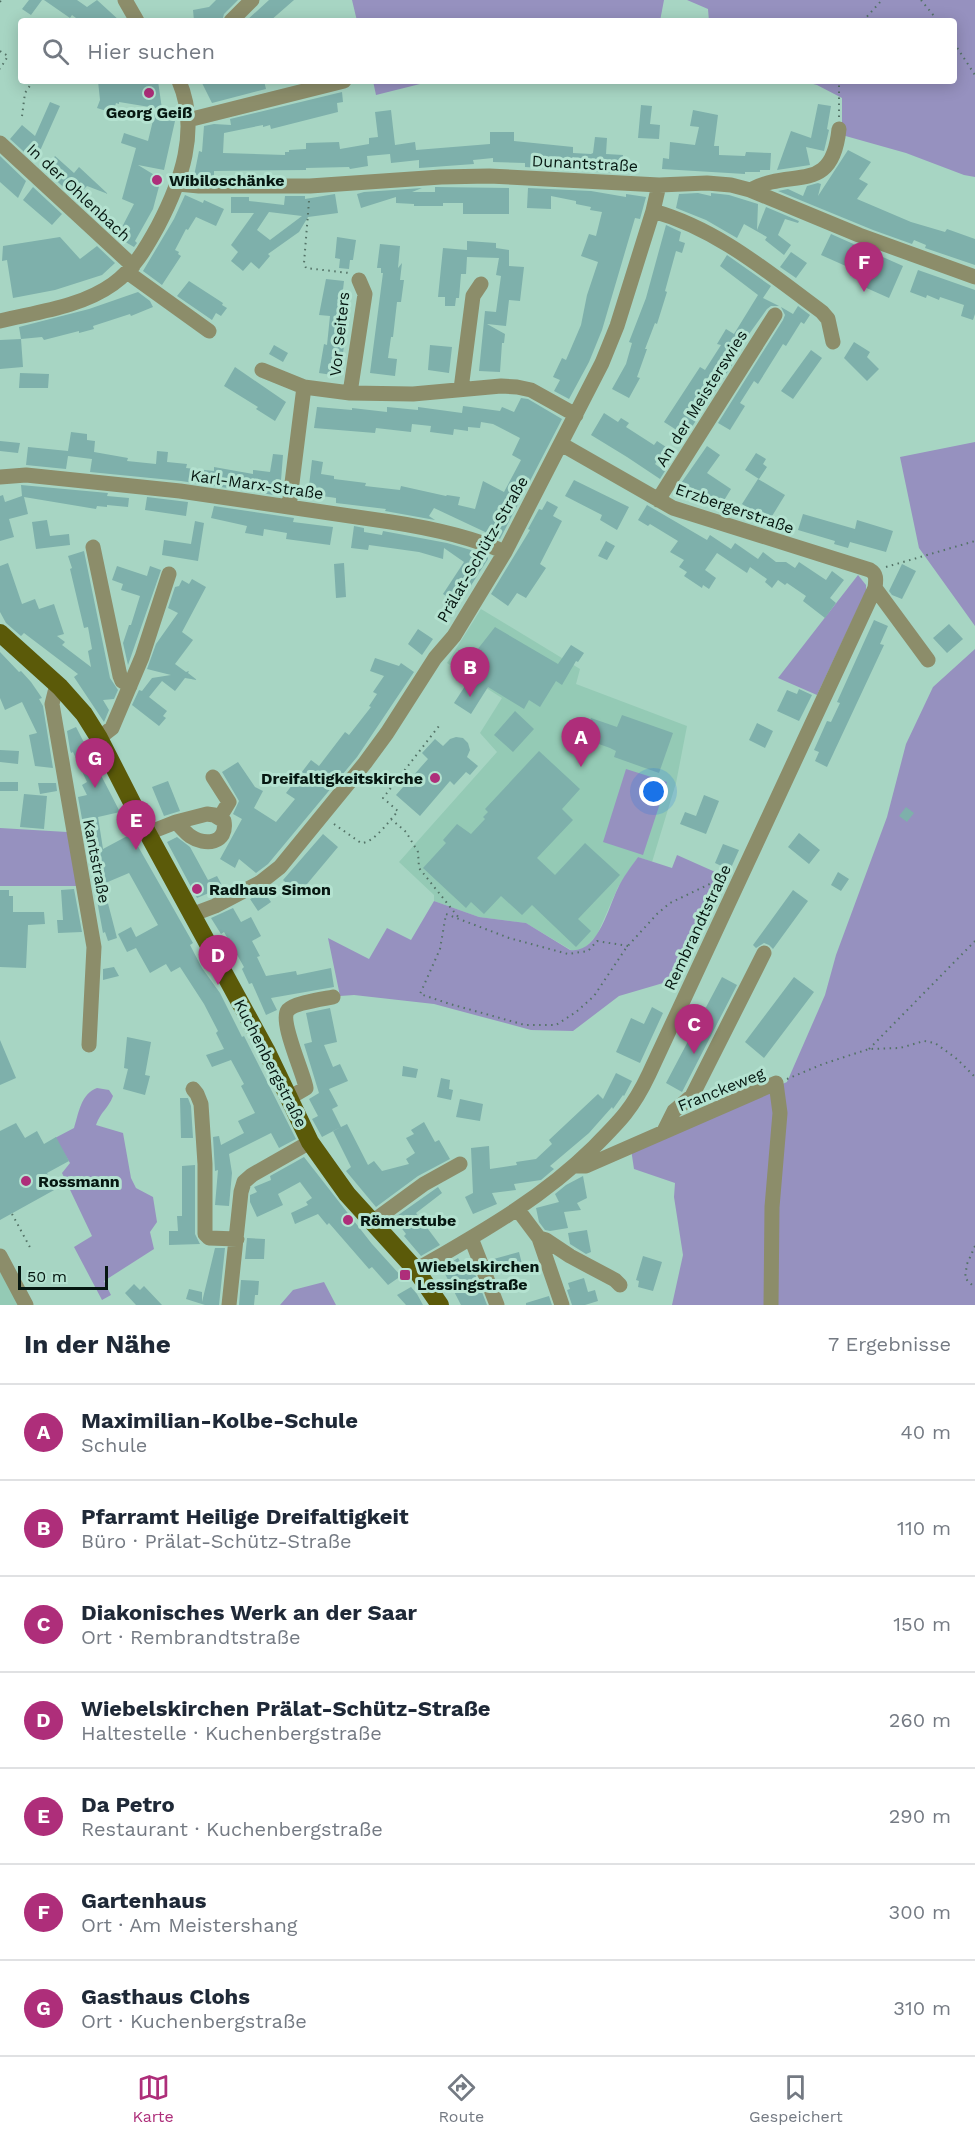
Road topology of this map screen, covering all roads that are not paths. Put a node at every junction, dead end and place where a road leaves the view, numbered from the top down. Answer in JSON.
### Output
{"nodes":[{"id":1,"x":125,"y":0,"type":"edge"},
{"id":2,"x":252,"y":0,"type":"edge"},
{"id":3,"x":135,"y":18,"type":"edge"},
{"id":4,"x":234,"y":18,"type":"edge"},
{"id":5,"x":180,"y":84,"type":"edge"},
{"id":6,"x":332,"y":84,"type":"edge"},
{"id":7,"x":188,"y":120,"type":"junction"},
{"id":8,"x":839,"y":129,"type":"road end"},
{"id":9,"x":0,"y":143,"type":"edge"},
{"id":10,"x":178,"y":184,"type":"junction"},
{"id":11,"x":659,"y":185,"type":"junction"},
{"id":12,"x":750,"y":190,"type":"junction"},
{"id":13,"x":654,"y":211,"type":"junction"},
{"id":14,"x":130,"y":269,"type":"junction"},
{"id":15,"x":975,"y":277,"type":"edge"},
{"id":16,"x":359,"y":280,"type":"road end"},
{"id":17,"x":481,"y":284,"type":"dead end"},
{"id":18,"x":775,"y":315,"type":"dead end"},
{"id":19,"x":0,"y":321,"type":"edge"},
{"id":20,"x":209,"y":330,"type":"dead end"},
{"id":21,"x":833,"y":342,"type":"dead end"},
{"id":22,"x":262,"y":370,"type":"dead end"},
{"id":23,"x":304,"y":387,"type":"junction"},
{"id":24,"x":461,"y":389,"type":"junction"},
{"id":25,"x":350,"y":393,"type":"junction"},
{"id":26,"x":576,"y":415,"type":"junction"},
{"id":27,"x":561,"y":444,"type":"junction"},
{"id":28,"x":0,"y":477,"type":"edge"},
{"id":29,"x":658,"y":500,"type":"junction"},
{"id":30,"x":289,"y":507,"type":"junction"},
{"id":31,"x":93,"y":547,"type":"dead end"},
{"id":32,"x":505,"y":552,"type":"junction"},
{"id":33,"x":169,"y":574,"type":"dead end"},
{"id":34,"x":875,"y":588,"type":"junction"},
{"id":35,"x":0,"y":633,"type":"edge"},
{"id":36,"x":928,"y":660,"type":"dead end"},
{"id":37,"x":130,"y":686,"type":"junction"},
{"id":38,"x":60,"y":687,"type":"junction"},
{"id":39,"x":99,"y":738,"type":"junction"},
{"id":40,"x":213,"y":777,"type":"dead end"},
{"id":41,"x":220,"y":817,"type":"junction"},
{"id":42,"x":176,"y":822,"type":"junction"},
{"id":43,"x":148,"y":833,"type":"junction"},
{"id":44,"x":191,"y":915,"type":"junction"},
{"id":45,"x":764,"y":953,"type":"dead end"},
{"id":46,"x":333,"y":997,"type":"dead end"},
{"id":47,"x":89,"y":1045,"type":"dead end"},
{"id":48,"x":193,"y":1089,"type":"dead end"},
{"id":49,"x":289,"y":1098,"type":"junction"},
{"id":50,"x":664,"y":1131,"type":"junction"},
{"id":51,"x":310,"y":1142,"type":"junction"},
{"id":52,"x":460,"y":1164,"type":"dead end"},
{"id":53,"x":575,"y":1166,"type":"junction"},
{"id":54,"x":518,"y":1210,"type":"junction"},
{"id":55,"x":372,"y":1222,"type":"junction"},
{"id":56,"x":471,"y":1238,"type":"junction"},
{"id":57,"x":539,"y":1238,"type":"junction"},
{"id":58,"x":237,"y":1239,"type":"junction"},
{"id":59,"x":0,"y":1256,"type":"edge"},
{"id":60,"x":416,"y":1270,"type":"junction"},
{"id":61,"x":620,"y":1285,"type":"dead end"},
{"id":62,"x":26,"y":1305,"type":"edge"},
{"id":63,"x":229,"y":1305,"type":"edge"},
{"id":64,"x":440,"y":1305,"type":"edge"},
{"id":65,"x":497,"y":1305,"type":"edge"},
{"id":66,"x":562,"y":1305,"type":"edge"},
{"id":67,"x":771,"y":1305,"type":"edge"}],
"edges":[{"from":1,"to":3,"type":"street"},
{"from":2,"to":4,"type":"street"},
{"from":5,"to":7,"type":"street"},
{"from":6,"to":7,"type":"street"},
{"from":7,"to":10,"type":"street"},
{"from":8,"to":12,"type":"street"},
{"from":9,"to":14,"type":"street","name":"In der Ohlenbach"},
{"from":10,"to":11,"type":"street","name":"Dunantstraße"},
{"from":10,"to":14,"type":"street"},
{"from":11,"to":12,"type":"street","name":"Dunantstraße"},
{"from":11,"to":13,"type":"street","name":"Prälat-Schütz-Straße"},
{"from":12,"to":15,"type":"street","name":"Dunantstraße"},
{"from":13,"to":21,"type":"street"},
{"from":13,"to":26,"type":"street","name":"Prälat-Schütz-Straße"},
{"from":14,"to":19,"type":"street"},
{"from":14,"to":20,"type":"street","name":"In der Ohlenbach"},
{"from":16,"to":25,"type":"street","name":"Vor Seiters"},
{"from":17,"to":24,"type":"street"},
{"from":18,"to":29,"type":"street","name":"An der Meisterswies"},
{"from":22,"to":23,"type":"street","name":"Vor Seiters"},
{"from":23,"to":25,"type":"street","name":"Vor Seiters"},
{"from":23,"to":30,"type":"street","name":"Vor Seiters"},
{"from":24,"to":25,"type":"street","name":"Vor Seiters"},
{"from":24,"to":26,"type":"street","name":"Vor Seiters"},
{"from":26,"to":27,"type":"street","name":"Prälat-Schütz-Straße"},
{"from":27,"to":29,"type":"street","name":"Erzbergerstraße"},
{"from":27,"to":32,"type":"street","name":"Prälat-Schütz-Straße"},
{"from":28,"to":30,"type":"street","name":"Karl-Marx-Straße"},
{"from":29,"to":34,"type":"street","name":"Erzbergerstraße"},
{"from":30,"to":32,"type":"street","name":"Karl-Marx-Straße"},
{"from":31,"to":37,"type":"street"},
{"from":32,"to":44,"type":"street","name":"Prälat-Schütz-Straße"},
{"from":33,"to":37,"type":"street"},
{"from":34,"to":36,"type":"street"},
{"from":34,"to":53,"type":"street","name":"Rembrandtstraße"},
{"from":35,"to":38,"type":"main road","name":"Kuchenbergstraße"},
{"from":37,"to":39,"type":"street"},
{"from":38,"to":39,"type":"main road","name":"Kuchenbergstraße"},
{"from":38,"to":47,"type":"street","name":"Kantstraße"},
{"from":39,"to":43,"type":"main road","name":"Kuchenbergstraße"},
{"from":40,"to":41,"type":"street"},
{"from":41,"to":42,"type":"street"},
{"from":41,"to":42,"type":"street"},
{"from":42,"to":43,"type":"street"},
{"from":43,"to":44,"type":"main road","name":"Kuchenbergstraße"},
{"from":44,"to":49,"type":"main road","name":"Kuchenbergstraße"},
{"from":45,"to":50,"type":"street"},
{"from":46,"to":49,"type":"street"},
{"from":48,"to":58,"type":"street"},
{"from":49,"to":51,"type":"main road","name":"Kuchenbergstraße"},
{"from":50,"to":53,"type":"street","name":"Franckeweg"},
{"from":50,"to":67,"type":"street","name":"Franckeweg"},
{"from":51,"to":55,"type":"main road","name":"Kuchenbergstraße"},
{"from":51,"to":58,"type":"street"},
{"from":52,"to":55,"type":"street"},
{"from":53,"to":54,"type":"street","name":"Rembrandtstraße"},
{"from":54,"to":56,"type":"street","name":"Rembrandtstraße"},
{"from":54,"to":57,"type":"street"},
{"from":55,"to":60,"type":"main road","name":"Kuchenbergstraße"},
{"from":56,"to":60,"type":"street","name":"Rembrandtstraße"},
{"from":56,"to":65,"type":"street"},
{"from":57,"to":61,"type":"street"},
{"from":57,"to":66,"type":"street"},
{"from":58,"to":63,"type":"street"},
{"from":59,"to":62,"type":"street"},
{"from":60,"to":64,"type":"main road","name":"Kuchenbergstraße"}]}
